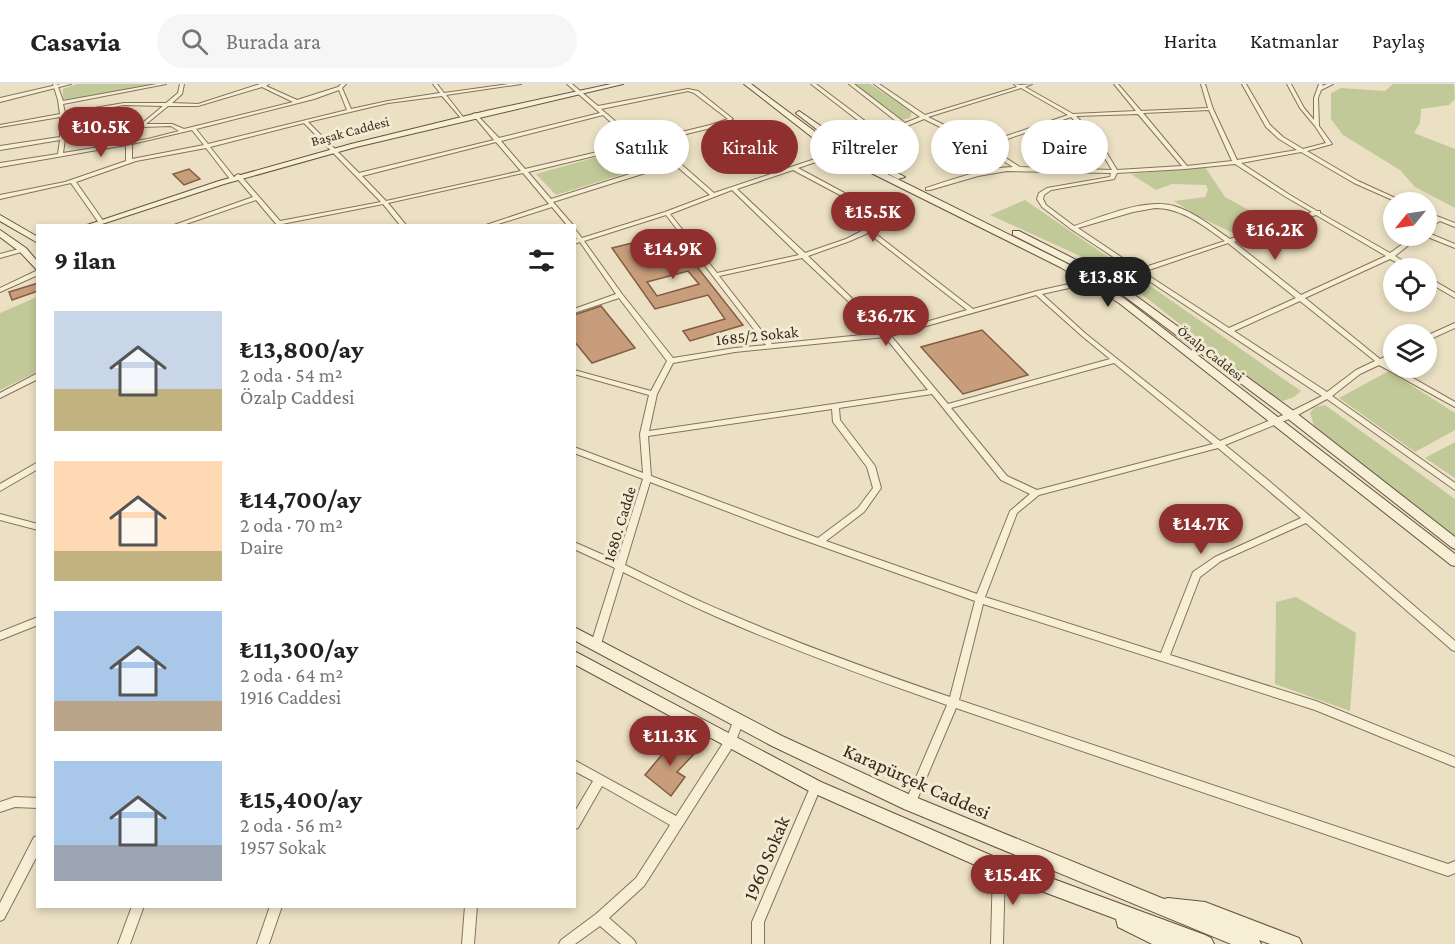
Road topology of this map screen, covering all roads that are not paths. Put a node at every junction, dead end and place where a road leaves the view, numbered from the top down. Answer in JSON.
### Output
{"nodes":[{"id":1,"x":68,"y":84,"type":"edge"},
{"id":2,"x":164,"y":84,"type":"edge"},
{"id":3,"x":182,"y":84,"type":"edge"},
{"id":4,"x":255,"y":84,"type":"edge"},
{"id":5,"x":435,"y":84,"type":"edge"},
{"id":6,"x":519,"y":84,"type":"edge"},
{"id":7,"x":570,"y":84,"type":"edge"},
{"id":8,"x":621,"y":84,"type":"edge"},
{"id":9,"x":747,"y":84,"type":"edge"},
{"id":10,"x":759,"y":84,"type":"edge"},
{"id":11,"x":813,"y":84,"type":"edge"},
{"id":12,"x":851,"y":84,"type":"edge"},
{"id":13,"x":885,"y":84,"type":"edge"},
{"id":14,"x":1029,"y":84,"type":"edge"},
{"id":15,"x":1116,"y":84,"type":"edge"},
{"id":16,"x":1203,"y":84,"type":"edge"},
{"id":17,"x":1244,"y":84,"type":"edge"},
{"id":18,"x":1289,"y":84,"type":"edge"},
{"id":19,"x":1331,"y":84,"type":"edge"},
{"id":20,"x":266,"y":85,"type":"edge"},
{"id":21,"x":877,"y":85,"type":"edge"},
{"id":22,"x":1018,"y":85,"type":"edge"},
{"id":23,"x":56,"y":86,"type":"edge"},
{"id":24,"x":342,"y":86,"type":"edge"},
{"id":25,"x":1320,"y":86,"type":"edge"},
{"id":26,"x":579,"y":93,"type":"junction"},
{"id":27,"x":441,"y":94,"type":"junction"},
{"id":28,"x":0,"y":100,"type":"edge"},
{"id":29,"x":296,"y":101,"type":"junction"},
{"id":30,"x":61,"y":103,"type":"junction"},
{"id":31,"x":165,"y":105,"type":"junction"},
{"id":32,"x":597,"y":108,"type":"junction"},
{"id":33,"x":349,"y":109,"type":"junction"},
{"id":34,"x":1211,"y":109,"type":"junction"},
{"id":35,"x":1137,"y":110,"type":"junction"},
{"id":36,"x":475,"y":114,"type":"junction"},
{"id":37,"x":603,"y":114,"type":"junction"},
{"id":38,"x":62,"y":115,"type":"junction"},
{"id":39,"x":1072,"y":115,"type":"junction"},
{"id":40,"x":461,"y":117,"type":"junction"},
{"id":41,"x":924,"y":117,"type":"junction"},
{"id":42,"x":610,"y":120,"type":"edge"},
{"id":43,"x":728,"y":120,"type":"edge"},
{"id":44,"x":861,"y":120,"type":"edge"},
{"id":45,"x":898,"y":120,"type":"edge"},
{"id":46,"x":916,"y":120,"type":"edge"},
{"id":47,"x":931,"y":120,"type":"edge"},
{"id":48,"x":305,"y":121,"type":"junction"},
{"id":49,"x":810,"y":121,"type":"edge"},
{"id":50,"x":0,"y":126,"type":"edge"},
{"id":51,"x":141,"y":126,"type":"junction"},
{"id":52,"x":1317,"y":126,"type":"junction"},
{"id":53,"x":193,"y":128,"type":"junction"},
{"id":54,"x":182,"y":130,"type":"junction"},
{"id":55,"x":810,"y":132,"type":"edge"},
{"id":56,"x":1009,"y":137,"type":"edge"},
{"id":57,"x":63,"y":140,"type":"junction"},
{"id":58,"x":497,"y":141,"type":"junction"},
{"id":59,"x":129,"y":143,"type":"junction"},
{"id":60,"x":208,"y":146,"type":"junction"},
{"id":61,"x":0,"y":148,"type":"edge"},
{"id":62,"x":332,"y":150,"type":"junction"},
{"id":63,"x":1301,"y":150,"type":"junction"},
{"id":64,"x":60,"y":154,"type":"junction"},
{"id":65,"x":594,"y":155,"type":"edge"},
{"id":66,"x":1235,"y":161,"type":"junction"},
{"id":67,"x":129,"y":162,"type":"junction"},
{"id":68,"x":1009,"y":163,"type":"edge"},
{"id":69,"x":0,"y":165,"type":"edge"},
{"id":70,"x":1184,"y":166,"type":"junction"},
{"id":71,"x":798,"y":170,"type":"edge"},
{"id":72,"x":1019,"y":170,"type":"junction"},
{"id":73,"x":1115,"y":171,"type":"junction"},
{"id":74,"x":525,"y":172,"type":"junction"},
{"id":75,"x":638,"y":174,"type":"edge"},
{"id":76,"x":689,"y":174,"type":"edge"},
{"id":77,"x":775,"y":174,"type":"edge"},
{"id":78,"x":880,"y":174,"type":"edge"},
{"id":79,"x":897,"y":174,"type":"edge"},
{"id":80,"x":358,"y":175,"type":"junction"},
{"id":81,"x":235,"y":177,"type":"junction"},
{"id":82,"x":72,"y":180,"type":"junction"},
{"id":83,"x":733,"y":188,"type":"junction"},
{"id":84,"x":927,"y":189,"type":"junction"},
{"id":85,"x":1383,"y":194,"type":"edge"},
{"id":86,"x":714,"y":195,"type":"junction"},
{"id":87,"x":0,"y":197,"type":"edge"},
{"id":88,"x":257,"y":198,"type":"junction"},
{"id":89,"x":551,"y":203,"type":"junction"},
{"id":90,"x":386,"y":204,"type":"junction"},
{"id":91,"x":1318,"y":212,"type":"junction"},
{"id":92,"x":667,"y":213,"type":"junction"},
{"id":93,"x":0,"y":217,"type":"edge"},
{"id":94,"x":1439,"y":219,"type":"edge"},
{"id":95,"x":100,"y":222,"type":"junction"},
{"id":96,"x":95,"y":224,"type":"edge"},
{"id":97,"x":180,"y":224,"type":"edge"},
{"id":98,"x":279,"y":224,"type":"edge"},
{"id":99,"x":402,"y":224,"type":"edge"},
{"id":100,"x":492,"y":224,"type":"edge"},
{"id":101,"x":569,"y":224,"type":"edge"},
{"id":102,"x":1455,"y":225,"type":"edge"},
{"id":103,"x":1073,"y":228,"type":"junction"},
{"id":104,"x":869,"y":231,"type":"junction"},
{"id":105,"x":0,"y":233,"type":"edge"},
{"id":106,"x":1437,"y":239,"type":"edge"},
{"id":107,"x":579,"y":241,"type":"edge"},
{"id":108,"x":1229,"y":241,"type":"junction"},
{"id":109,"x":36,"y":242,"type":"edge"},
{"id":110,"x":36,"y":244,"type":"edge"},
{"id":111,"x":1404,"y":246,"type":"edge"},
{"id":112,"x":1455,"y":246,"type":"edge"},
{"id":113,"x":23,"y":250,"type":"junction"},
{"id":114,"x":0,"y":256,"type":"edge"},
{"id":115,"x":1390,"y":256,"type":"junction"},
{"id":116,"x":806,"y":257,"type":"junction"},
{"id":117,"x":1394,"y":258,"type":"edge"},
{"id":118,"x":36,"y":267,"type":"edge"},
{"id":119,"x":36,"y":271,"type":"edge"},
{"id":120,"x":1139,"y":271,"type":"junction"},
{"id":121,"x":717,"y":275,"type":"junction"},
{"id":122,"x":1107,"y":279,"type":"junction"},
{"id":123,"x":1092,"y":281,"type":"junction"},
{"id":124,"x":1437,"y":285,"type":"edge"},
{"id":125,"x":0,"y":290,"type":"edge"},
{"id":126,"x":1037,"y":293,"type":"junction"},
{"id":127,"x":620,"y":295,"type":"junction"},
{"id":128,"x":1300,"y":296,"type":"junction"},
{"id":129,"x":1455,"y":296,"type":"edge"},
{"id":130,"x":576,"y":309,"type":"edge"},
{"id":131,"x":972,"y":311,"type":"junction"},
{"id":132,"x":1455,"y":325,"type":"edge"},
{"id":133,"x":1229,"y":331,"type":"junction"},
{"id":134,"x":1437,"y":334,"type":"edge"},
{"id":135,"x":887,"y":335,"type":"junction"},
{"id":136,"x":771,"y":347,"type":"junction"},
{"id":137,"x":1116,"y":360,"type":"junction"},
{"id":138,"x":1383,"y":360,"type":"edge"},
{"id":139,"x":671,"y":361,"type":"junction"},
{"id":140,"x":1380,"y":362,"type":"junction"},
{"id":141,"x":576,"y":373,"type":"edge"},
{"id":142,"x":36,"y":377,"type":"edge"},
{"id":143,"x":932,"y":392,"type":"junction"},
{"id":144,"x":653,"y":394,"type":"junction"},
{"id":145,"x":0,"y":396,"type":"edge"},
{"id":146,"x":1327,"y":396,"type":"junction"},
{"id":147,"x":1455,"y":405,"type":"edge"},
{"id":148,"x":836,"y":406,"type":"junction"},
{"id":149,"x":946,"y":407,"type":"junction"},
{"id":150,"x":1291,"y":415,"type":"junction"},
{"id":151,"x":1278,"y":422,"type":"junction"},
{"id":152,"x":645,"y":434,"type":"junction"},
{"id":153,"x":1219,"y":445,"type":"junction"},
{"id":154,"x":576,"y":451,"type":"edge"},
{"id":155,"x":36,"y":466,"type":"edge"},
{"id":156,"x":647,"y":479,"type":"junction"},
{"id":157,"x":1455,"y":487,"type":"edge"},
{"id":158,"x":0,"y":488,"type":"edge"},
{"id":159,"x":1036,"y":493,"type":"junction"},
{"id":160,"x":0,"y":517,"type":"edge"},
{"id":161,"x":1307,"y":519,"type":"junction"},
{"id":162,"x":36,"y":526,"type":"edge"},
{"id":163,"x":819,"y":542,"type":"junction"},
{"id":164,"x":1455,"y":544,"type":"edge"},
{"id":165,"x":576,"y":546,"type":"edge"},
{"id":166,"x":1455,"y":561,"type":"edge"},
{"id":167,"x":620,"y":566,"type":"junction"},
{"id":168,"x":980,"y":599,"type":"junction"},
{"id":169,"x":36,"y":622,"type":"edge"},
{"id":170,"x":576,"y":634,"type":"edge"},
{"id":171,"x":0,"y":636,"type":"edge"},
{"id":172,"x":596,"y":644,"type":"junction"},
{"id":173,"x":1455,"y":647,"type":"edge"},
{"id":174,"x":576,"y":658,"type":"edge"},
{"id":175,"x":1164,"y":658,"type":"junction"},
{"id":176,"x":952,"y":703,"type":"junction"},
{"id":177,"x":739,"y":720,"type":"junction"},
{"id":178,"x":731,"y":740,"type":"junction"},
{"id":179,"x":1455,"y":762,"type":"edge"},
{"id":180,"x":576,"y":766,"type":"edge"},
{"id":181,"x":600,"y":779,"type":"junction"},
{"id":182,"x":816,"y":787,"type":"junction"},
{"id":183,"x":36,"y":803,"type":"edge"},
{"id":184,"x":910,"y":803,"type":"junction"},
{"id":185,"x":0,"y":807,"type":"edge"},
{"id":186,"x":576,"y":821,"type":"edge"},
{"id":187,"x":678,"y":823,"type":"junction"},
{"id":188,"x":36,"y":845,"type":"edge"},
{"id":189,"x":999,"y":867,"type":"junction"},
{"id":190,"x":1455,"y":867,"type":"edge"},
{"id":191,"x":1072,"y":894,"type":"junction"},
{"id":192,"x":1150,"y":903,"type":"junction"},
{"id":193,"x":137,"y":908,"type":"edge"},
{"id":194,"x":275,"y":908,"type":"edge"},
{"id":195,"x":473,"y":908,"type":"edge"},
{"id":196,"x":0,"y":915,"type":"edge"},
{"id":197,"x":600,"y":918,"type":"junction"},
{"id":198,"x":124,"y":944,"type":"edge"},
{"id":199,"x":263,"y":944,"type":"edge"},
{"id":200,"x":468,"y":944,"type":"edge"},
{"id":201,"x":565,"y":944,"type":"edge"},
{"id":202,"x":630,"y":944,"type":"edge"},
{"id":203,"x":758,"y":944,"type":"edge"},
{"id":204,"x":997,"y":944,"type":"edge"},
{"id":205,"x":1170,"y":944,"type":"edge"},
{"id":206,"x":1204,"y":944,"type":"edge"},
{"id":207,"x":1252,"y":944,"type":"edge"},
{"id":208,"x":1293,"y":944,"type":"edge"}],
"edges":[{"from":1,"to":23,"type":"street"},
{"from":2,"to":30,"type":"street"},
{"from":3,"to":31,"type":"street"},
{"from":4,"to":20,"type":"street"},
{"from":5,"to":27,"type":"street"},
{"from":6,"to":27,"type":"street"},
{"from":7,"to":26,"type":"street"},
{"from":8,"to":26,"type":"main road","name":"Başak Caddesi"},
{"from":9,"to":55,"type":"main road","name":"Özalp Caddesi"},
{"from":10,"to":49,"type":"main road","name":"Özalp Caddesi"},
{"from":11,"to":44,"type":"street"},
{"from":12,"to":45,"type":"street"},
{"from":13,"to":21,"type":"street"},
{"from":14,"to":22,"type":"street"},
{"from":15,"to":35,"type":"street"},
{"from":16,"to":34,"type":"street"},
{"from":17,"to":63,"type":"street"},
{"from":18,"to":52,"type":"street"},
{"from":19,"to":25,"type":"street"},
{"from":20,"to":29,"type":"street"},
{"from":20,"to":31,"type":"street"},
{"from":21,"to":41,"type":"street"},
{"from":22,"to":39,"type":"street"},
{"from":22,"to":41,"type":"street"},
{"from":23,"to":28,"type":"street"},
{"from":23,"to":30,"type":"street"},
{"from":24,"to":29,"type":"street"},
{"from":24,"to":33,"type":"street"},
{"from":25,"to":52,"type":"street"},
{"from":26,"to":32,"type":"street"},
{"from":26,"to":36,"type":"main road","name":"Başak Caddesi"},
{"from":27,"to":33,"type":"street"},
{"from":27,"to":40,"type":"street"},
{"from":29,"to":53,"type":"street"},
{"from":30,"to":38,"type":"street"},
{"from":31,"to":38,"type":"street"},
{"from":31,"to":51,"type":"street"},
{"from":32,"to":37,"type":"street"},
{"from":32,"to":43,"type":"street"},
{"from":33,"to":48,"type":"street"},
{"from":34,"to":35,"type":"street"},
{"from":34,"to":66,"type":"street"},
{"from":35,"to":39,"type":"street"},
{"from":35,"to":70,"type":"street"},
{"from":36,"to":40,"type":"main road","name":"Başak Caddesi"},
{"from":36,"to":58,"type":"street"},
{"from":37,"to":42,"type":"street"},
{"from":37,"to":58,"type":"street"},
{"from":38,"to":50,"type":"street"},
{"from":38,"to":57,"type":"street"},
{"from":39,"to":56,"type":"street"},
{"from":39,"to":73,"type":"street"},
{"from":40,"to":62,"type":"main road","name":"Başak Caddesi"},
{"from":41,"to":46,"type":"street"},
{"from":41,"to":47,"type":"street"},
{"from":48,"to":60,"type":"street"},
{"from":48,"to":62,"type":"street"},
{"from":51,"to":54,"type":"street"},
{"from":51,"to":57,"type":"street"},
{"from":52,"to":63,"type":"street"},
{"from":53,"to":54,"type":"street"},
{"from":53,"to":60,"type":"street"},
{"from":54,"to":59,"type":"street"},
{"from":57,"to":61,"type":"street"},
{"from":57,"to":64,"type":"street"},
{"from":58,"to":74,"type":"street"},
{"from":58,"to":80,"type":"street"},
{"from":59,"to":64,"type":"street"},
{"from":59,"to":67,"type":"street"},
{"from":60,"to":67,"type":"street"},
{"from":60,"to":81,"type":"street"},
{"from":62,"to":80,"type":"street"},
{"from":62,"to":81,"type":"main road","name":"Başak Caddesi"},
{"from":63,"to":66,"type":"street"},
{"from":63,"to":85,"type":"street"},
{"from":64,"to":69,"type":"street"},
{"from":65,"to":74,"type":"street"},
{"from":66,"to":70,"type":"street"},
{"from":66,"to":91,"type":"street"},
{"from":67,"to":82,"type":"street"},
{"from":68,"to":72,"type":"street"},
{"from":70,"to":73,"type":"street"},
{"from":71,"to":104,"type":"street"},
{"from":72,"to":73,"type":"street"},
{"from":72,"to":84,"type":"street"},
{"from":73,"to":103,"type":"street"},
{"from":74,"to":89,"type":"street"},
{"from":74,"to":90,"type":"street"},
{"from":75,"to":89,"type":"street"},
{"from":76,"to":86,"type":"street"},
{"from":77,"to":83,"type":"street"},
{"from":78,"to":123,"type":"main road","name":"Özalp Caddesi"},
{"from":79,"to":84,"type":"main road","name":"Özalp Caddesi"},
{"from":80,"to":90,"type":"street"},
{"from":81,"to":88,"type":"street"},
{"from":81,"to":95,"type":"main road","name":"Başak Caddesi"},
{"from":82,"to":87,"type":"street"},
{"from":82,"to":95,"type":"street"},
{"from":83,"to":86,"type":"street"},
{"from":83,"to":116,"type":"street"},
{"from":84,"to":122,"type":"main road","name":"Özalp Caddesi"},
{"from":86,"to":92,"type":"street"},
{"from":88,"to":97,"type":"street"},
{"from":88,"to":98,"type":"street"},
{"from":89,"to":100,"type":"street"},
{"from":89,"to":101,"type":"street"},
{"from":90,"to":98,"type":"street"},
{"from":90,"to":99,"type":"street"},
{"from":91,"to":108,"type":"street","name":"1685/2 Sokak"},
{"from":91,"to":115,"type":"street"},
{"from":92,"to":107,"type":"street"},
{"from":92,"to":121,"type":"street"},
{"from":93,"to":109,"type":"main road"},
{"from":94,"to":102,"type":"street"},
{"from":95,"to":96,"type":"main road","name":"Başak Caddesi"},
{"from":103,"to":108,"type":"street"},
{"from":103,"to":120,"type":"street"},
{"from":104,"to":116,"type":"street"},
{"from":104,"to":131,"type":"street"},
{"from":105,"to":113,"type":"main road"},
{"from":106,"to":112,"type":"street"},
{"from":107,"to":127,"type":"street"},
{"from":108,"to":120,"type":"street","name":"1685/2 Sokak"},
{"from":108,"to":128,"type":"street"},
{"from":110,"to":113,"type":"main road"},
{"from":111,"to":115,"type":"street"},
{"from":113,"to":114,"type":"street"},
{"from":113,"to":118,"type":"main road"},
{"from":115,"to":117,"type":"street"},
{"from":115,"to":128,"type":"street"},
{"from":116,"to":121,"type":"street"},
{"from":116,"to":135,"type":"street"},
{"from":119,"to":125,"type":"street"},
{"from":120,"to":122,"type":"street","name":"1685/2 Sokak"},
{"from":120,"to":133,"type":"street"},
{"from":121,"to":136,"type":"street"},
{"from":122,"to":123,"type":"street","name":"1685/2 Sokak"},
{"from":122,"to":150,"type":"main road","name":"Özalp Caddesi"},
{"from":123,"to":126,"type":"street","name":"1685/2 Sokak"},
{"from":123,"to":151,"type":"main road","name":"Özalp Caddesi"},
{"from":124,"to":129,"type":"street"},
{"from":126,"to":131,"type":"street","name":"1685/2 Sokak"},
{"from":126,"to":137,"type":"street"},
{"from":127,"to":130,"type":"street"},
{"from":127,"to":139,"type":"street"},
{"from":128,"to":133,"type":"street"},
{"from":128,"to":140,"type":"street"},
{"from":131,"to":135,"type":"street","name":"1685/2 Sokak"},
{"from":132,"to":134,"type":"street"},
{"from":133,"to":146,"type":"street"},
{"from":135,"to":136,"type":"street","name":"1685/2 Sokak"},
{"from":135,"to":143,"type":"street"},
{"from":136,"to":139,"type":"street","name":"1685/2 Sokak"},
{"from":137,"to":149,"type":"street"},
{"from":137,"to":153,"type":"street"},
{"from":138,"to":140,"type":"street"},
{"from":139,"to":144,"type":"street","name":"1680. Cadde"},
{"from":140,"to":146,"type":"street"},
{"from":140,"to":147,"type":"street"},
{"from":141,"to":144,"type":"street"},
{"from":142,"to":145,"type":"street"},
{"from":143,"to":148,"type":"street"},
{"from":143,"to":149,"type":"street"},
{"from":144,"to":152,"type":"street","name":"1680. Cadde"},
{"from":146,"to":150,"type":"street"},
{"from":146,"to":157,"type":"street"},
{"from":148,"to":152,"type":"street"},
{"from":148,"to":163,"type":"street"},
{"from":149,"to":159,"type":"street"},
{"from":150,"to":151,"type":"street"},
{"from":150,"to":164,"type":"main road","name":"Özalp Caddesi"},
{"from":151,"to":153,"type":"street"},
{"from":151,"to":166,"type":"main road","name":"Özalp Caddesi"},
{"from":152,"to":156,"type":"street","name":"1680. Cadde"},
{"from":153,"to":159,"type":"street"},
{"from":153,"to":161,"type":"street"},
{"from":154,"to":156,"type":"street"},
{"from":155,"to":158,"type":"street"},
{"from":156,"to":163,"type":"street"},
{"from":156,"to":167,"type":"street","name":"1680. Cadde"},
{"from":159,"to":168,"type":"street"},
{"from":160,"to":162,"type":"street"},
{"from":161,"to":173,"type":"street"},
{"from":161,"to":175,"type":"street"},
{"from":163,"to":168,"type":"street"},
{"from":165,"to":167,"type":"street"},
{"from":167,"to":172,"type":"street","name":"1680. Cadde"},
{"from":167,"to":176,"type":"street"},
{"from":168,"to":175,"type":"street"},
{"from":168,"to":176,"type":"street"},
{"from":169,"to":171,"type":"street"},
{"from":170,"to":172,"type":"main road","name":"Karapürçek Caddesi"},
{"from":172,"to":177,"type":"main road","name":"Karapürçek Caddesi"},
{"from":174,"to":178,"type":"main road"},
{"from":175,"to":179,"type":"street"},
{"from":176,"to":184,"type":"street"},
{"from":176,"to":190,"type":"street"},
{"from":177,"to":178,"type":"street"},
{"from":177,"to":184,"type":"main road","name":"Karapürçek Caddesi"},
{"from":178,"to":182,"type":"main road"},
{"from":178,"to":187,"type":"street"},
{"from":180,"to":181,"type":"street"},
{"from":181,"to":186,"type":"street"},
{"from":181,"to":187,"type":"street"},
{"from":182,"to":189,"type":"main road"},
{"from":182,"to":203,"type":"street","name":"1960 Sokak"},
{"from":183,"to":185,"type":"street"},
{"from":184,"to":192,"type":"main road","name":"Karapürçek Caddesi"},
{"from":187,"to":197,"type":"street"},
{"from":188,"to":196,"type":"street"},
{"from":189,"to":191,"type":"main road"},
{"from":189,"to":204,"type":"street"},
{"from":191,"to":205,"type":"main road"},
{"from":191,"to":206,"type":"main road"},
{"from":192,"to":207,"type":"main road","name":"Karapürçek Caddesi"},
{"from":192,"to":208,"type":"main road"},
{"from":193,"to":198,"type":"street"},
{"from":194,"to":199,"type":"street"},
{"from":195,"to":200,"type":"street"},
{"from":197,"to":201,"type":"street"},
{"from":197,"to":202,"type":"street"}]}
